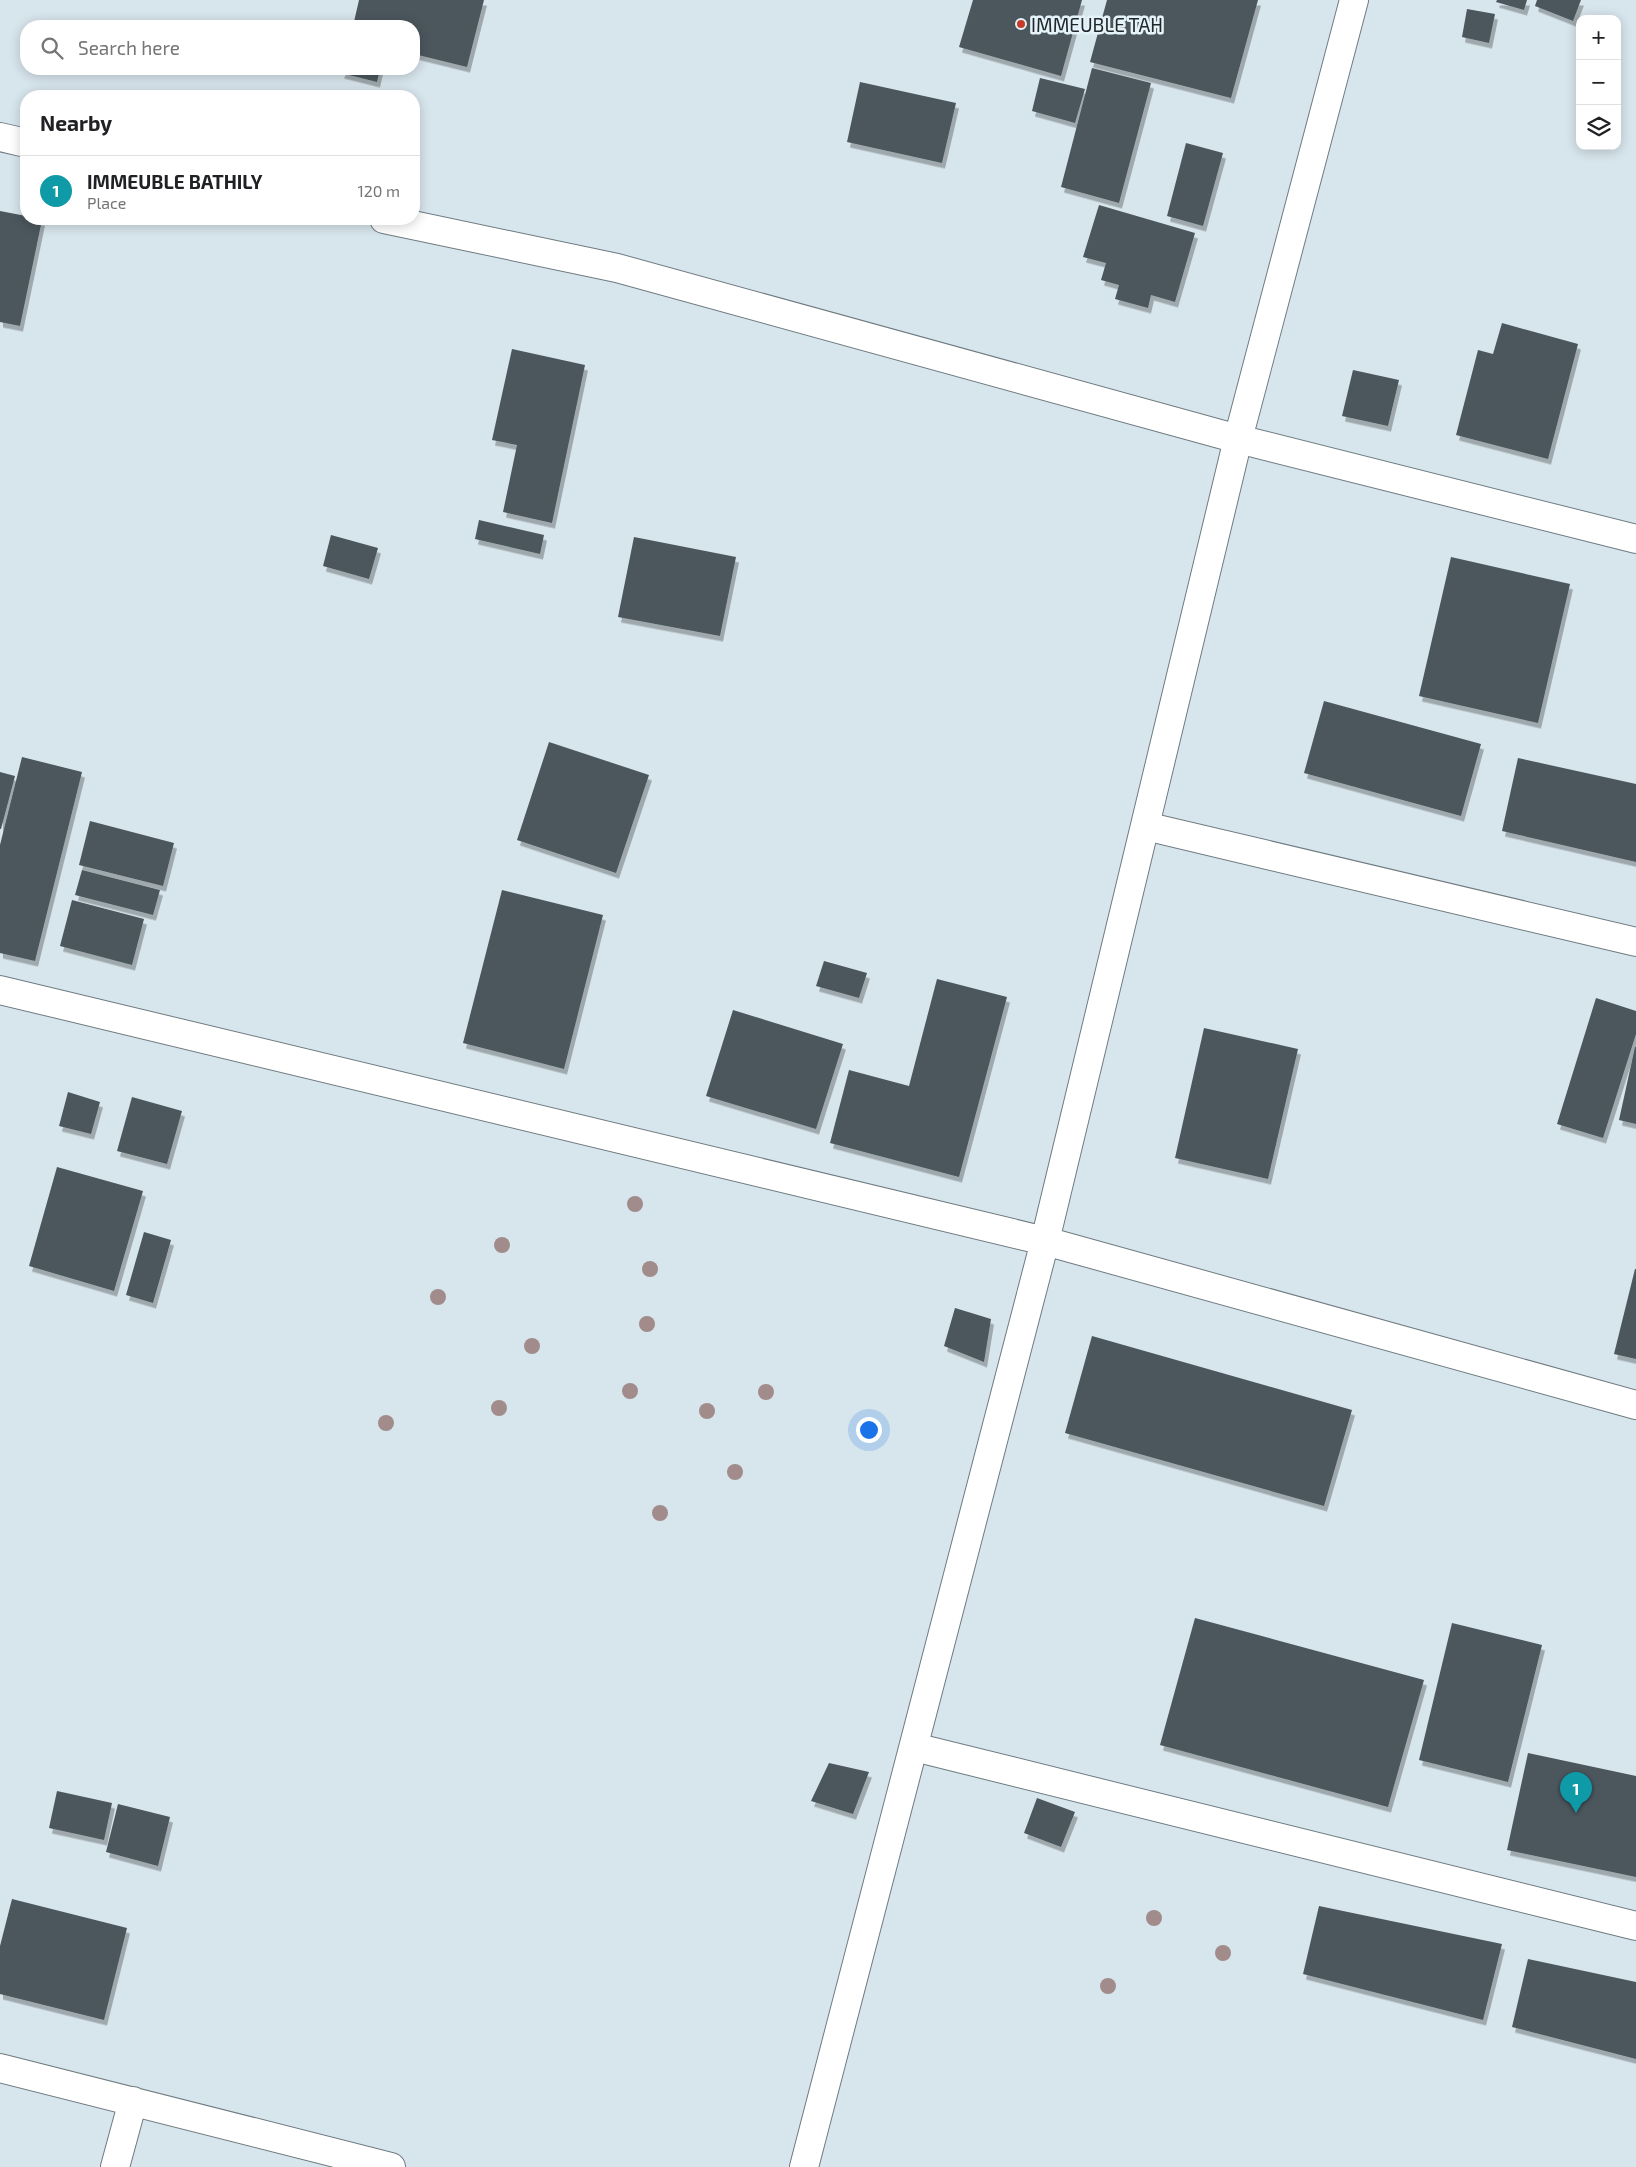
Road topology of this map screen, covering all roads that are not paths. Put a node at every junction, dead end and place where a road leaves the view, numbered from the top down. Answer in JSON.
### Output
{"nodes":[{"id":1,"x":1354,"y":0,"type":"edge"},
{"id":2,"x":0,"y":137,"type":"edge"},
{"id":3,"x":20,"y":141,"type":"edge"},
{"id":4,"x":413,"y":225,"type":"edge"},
{"id":5,"x":1238,"y":439,"type":"junction"},
{"id":6,"x":1636,"y":539,"type":"edge"},
{"id":7,"x":1145,"y":826,"type":"junction"},
{"id":8,"x":1636,"y":942,"type":"edge"},
{"id":9,"x":0,"y":990,"type":"edge"},
{"id":10,"x":1045,"y":1241,"type":"junction"},
{"id":11,"x":1636,"y":1405,"type":"edge"},
{"id":12,"x":914,"y":1747,"type":"junction"},
{"id":13,"x":1636,"y":1926,"type":"edge"},
{"id":14,"x":0,"y":2068,"type":"edge"},
{"id":15,"x":133,"y":2101,"type":"junction"},
{"id":16,"x":115,"y":2167,"type":"edge"},
{"id":17,"x":391,"y":2167,"type":"edge"},
{"id":18,"x":804,"y":2167,"type":"edge"}],
"edges":[{"from":1,"to":5,"type":"street"},
{"from":2,"to":3,"type":"street"},
{"from":4,"to":5,"type":"street"},
{"from":5,"to":6,"type":"street"},
{"from":5,"to":7,"type":"street"},
{"from":7,"to":8,"type":"street"},
{"from":7,"to":10,"type":"street"},
{"from":9,"to":10,"type":"street"},
{"from":10,"to":11,"type":"street"},
{"from":10,"to":12,"type":"street"},
{"from":12,"to":13,"type":"street"},
{"from":12,"to":18,"type":"street"},
{"from":14,"to":15,"type":"street"},
{"from":15,"to":16,"type":"street"},
{"from":15,"to":17,"type":"street"}]}
